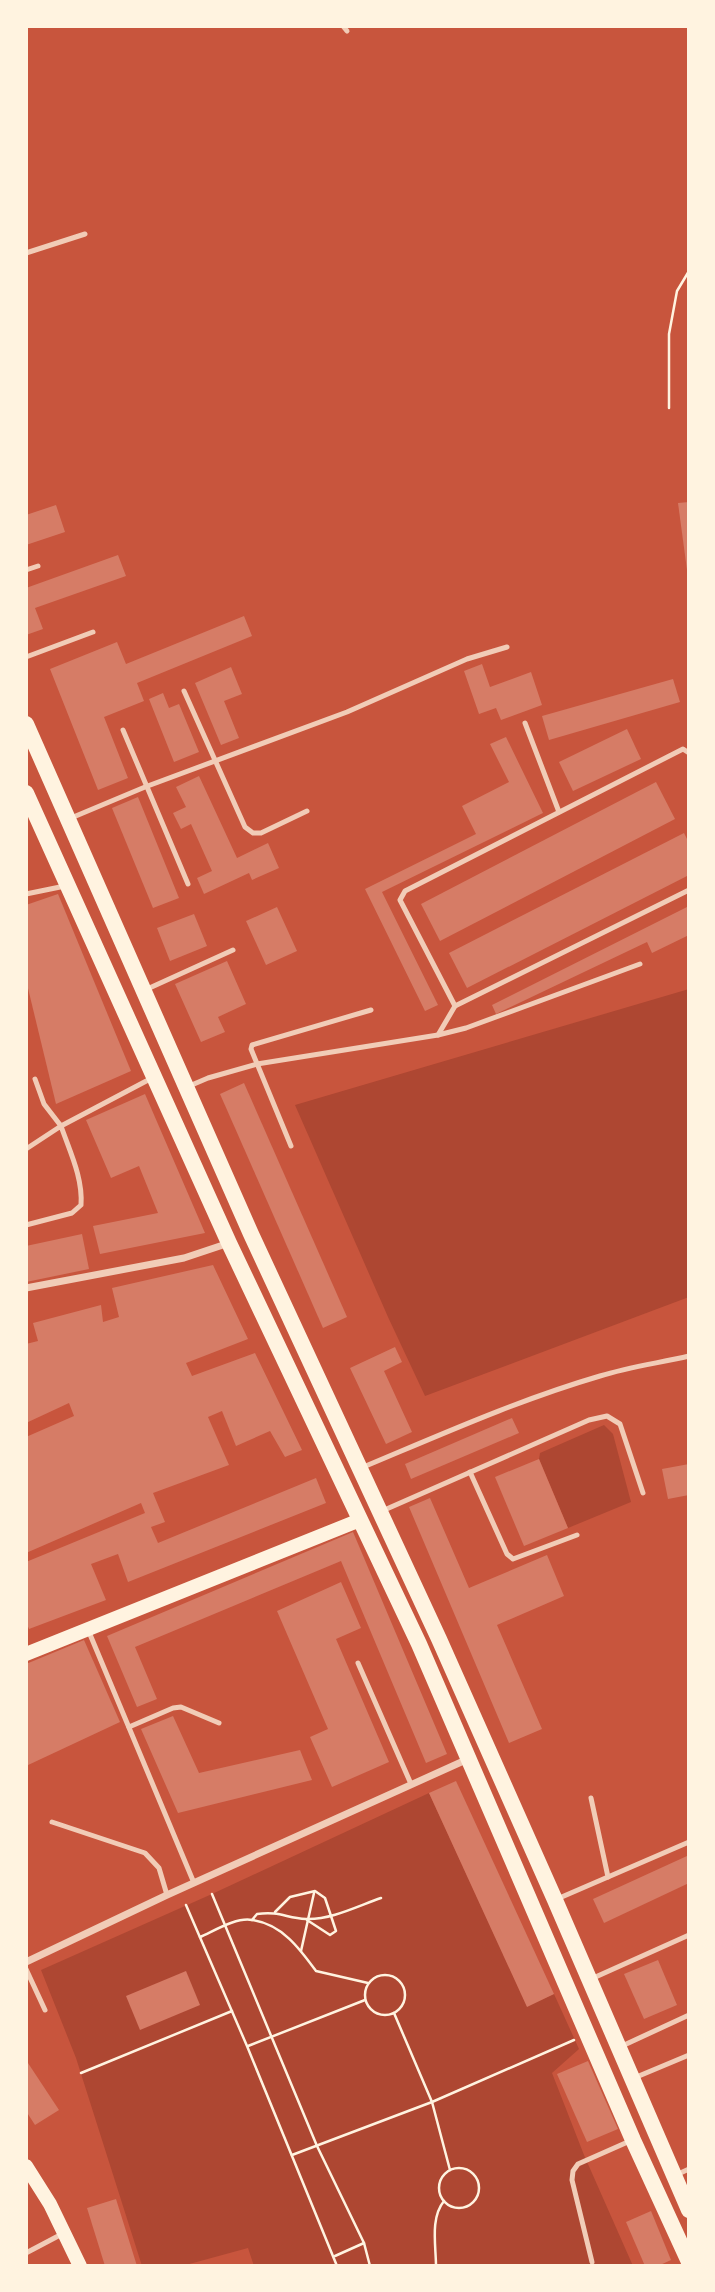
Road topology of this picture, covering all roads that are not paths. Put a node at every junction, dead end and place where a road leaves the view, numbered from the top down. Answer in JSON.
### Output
{"nodes":[{"id":1,"x":85,"y":234,"type":"dead end"},
{"id":2,"x":26,"y":253,"type":"edge"},
{"id":3,"x":38,"y":566,"type":"dead end"},
{"id":4,"x":26,"y":570,"type":"edge"},
{"id":5,"x":93,"y":632,"type":"dead end"},
{"id":6,"x":508,"y":647,"type":"dead end"},
{"id":7,"x":26,"y":657,"type":"edge"},
{"id":8,"x":184,"y":691,"type":"dead end"},
{"id":9,"x":525,"y":723,"type":"dead end"},
{"id":10,"x":26,"y":724,"type":"edge"},
{"id":11,"x":122,"y":730,"type":"dead end"},
{"id":12,"x":689,"y":754,"type":"edge"},
{"id":13,"x":145,"y":787,"type":"junction"},
{"id":14,"x":26,"y":793,"type":"edge"},
{"id":15,"x":307,"y":810,"type":"dead end"},
{"id":16,"x":559,"y":812,"type":"junction"},
{"id":17,"x":68,"y":819,"type":"junction"},
{"id":18,"x":188,"y":884,"type":"dead end"},
{"id":19,"x":68,"y":885,"type":"junction"},
{"id":20,"x":689,"y":890,"type":"edge"},
{"id":21,"x":26,"y":894,"type":"edge"},
{"id":22,"x":233,"y":950,"type":"dead end"},
{"id":23,"x":640,"y":964,"type":"dead end"},
{"id":24,"x":145,"y":990,"type":"junction"},
{"id":25,"x":455,"y":1006,"type":"junction"},
{"id":26,"x":371,"y":1010,"type":"dead end"},
{"id":27,"x":156,"y":1015,"type":"junction"},
{"id":28,"x":131,"y":1025,"type":"junction"},
{"id":29,"x":438,"y":1035,"type":"junction"},
{"id":30,"x":257,"y":1064,"type":"junction"},
{"id":31,"x":155,"y":1077,"type":"junction"},
{"id":32,"x":35,"y":1079,"type":"dead end"},
{"id":33,"x":187,"y":1087,"type":"junction"},
{"id":34,"x":164,"y":1097,"type":"junction"},
{"id":35,"x":61,"y":1126,"type":"junction"},
{"id":36,"x":291,"y":1146,"type":"dead end"},
{"id":37,"x":26,"y":1149,"type":"edge"},
{"id":38,"x":26,"y":1226,"type":"edge"},
{"id":39,"x":229,"y":1243,"type":"junction"},
{"id":40,"x":26,"y":1288,"type":"edge"},
{"id":41,"x":689,"y":1356,"type":"edge"},
{"id":42,"x":360,"y":1468,"type":"junction"},
{"id":43,"x":470,"y":1472,"type":"junction"},
{"id":44,"x":643,"y":1493,"type":"dead end"},
{"id":45,"x":381,"y":1511,"type":"junction"},
{"id":46,"x":360,"y":1520,"type":"junction"},
{"id":47,"x":578,"y":1535,"type":"dead end"},
{"id":48,"x":88,"y":1629,"type":"junction"},
{"id":49,"x":26,"y":1654,"type":"edge"},
{"id":50,"x":358,"y":1663,"type":"dead end"},
{"id":51,"x":219,"y":1723,"type":"dead end"},
{"id":52,"x":129,"y":1727,"type":"junction"},
{"id":53,"x":488,"y":1751,"type":"junction"},
{"id":54,"x":468,"y":1759,"type":"junction"},
{"id":55,"x":411,"y":1784,"type":"junction"},
{"id":56,"x":591,"y":1798,"type":"dead end"},
{"id":57,"x":52,"y":1822,"type":"dead end"},
{"id":58,"x":689,"y":1842,"type":"edge"},
{"id":59,"x":608,"y":1877,"type":"junction"},
{"id":60,"x":194,"y":1882,"type":"junction"},
{"id":61,"x":167,"y":1895,"type":"junction"},
{"id":62,"x":555,"y":1900,"type":"junction"},
{"id":63,"x":689,"y":1935,"type":"edge"},
{"id":64,"x":26,"y":1962,"type":"edge"},
{"id":65,"x":26,"y":1969,"type":"edge"},
{"id":66,"x":589,"y":1980,"type":"junction"},
{"id":67,"x":568,"y":1989,"type":"junction"},
{"id":68,"x":45,"y":2010,"type":"dead end"},
{"id":69,"x":689,"y":2015,"type":"edge"},
{"id":70,"x":618,"y":2048,"type":"junction"},
{"id":71,"x":689,"y":2055,"type":"edge"},
{"id":72,"x":631,"y":2079,"type":"junction"},
{"id":73,"x":632,"y":2140,"type":"junction"},
{"id":74,"x":663,"y":2153,"type":"junction"},
{"id":75,"x":642,"y":2162,"type":"junction"},
{"id":76,"x":26,"y":2166,"type":"edge"},
{"id":77,"x":689,"y":2169,"type":"edge"},
{"id":78,"x":673,"y":2176,"type":"junction"},
{"id":79,"x":689,"y":2210,"type":"edge"},
{"id":80,"x":65,"y":2232,"type":"junction"},
{"id":81,"x":26,"y":2253,"type":"edge"},
{"id":82,"x":593,"y":2262,"type":"dead end"},
{"id":83,"x":689,"y":2262,"type":"edge"},
{"id":84,"x":80,"y":2266,"type":"edge"}],
"edges":[{"from":1,"to":2,"type":"lane"},
{"from":3,"to":4,"type":"lane"},
{"from":5,"to":7,"type":"lane"},
{"from":6,"to":13,"type":"lane"},
{"from":8,"to":15,"type":"lane"},
{"from":9,"to":16,"type":"lane"},
{"from":10,"to":17,"type":"highway"},
{"from":11,"to":13,"type":"lane"},
{"from":12,"to":16,"type":"lane"},
{"from":13,"to":17,"type":"lane"},
{"from":13,"to":18,"type":"lane"},
{"from":14,"to":19,"type":"highway"},
{"from":16,"to":25,"type":"lane"},
{"from":17,"to":24,"type":"highway"},
{"from":19,"to":21,"type":"lane"},
{"from":19,"to":28,"type":"highway"},
{"from":20,"to":25,"type":"lane"},
{"from":22,"to":24,"type":"lane"},
{"from":23,"to":29,"type":"lane"},
{"from":24,"to":27,"type":"highway"},
{"from":25,"to":29,"type":"lane"},
{"from":26,"to":30,"type":"lane"},
{"from":27,"to":28,"type":"highway"},
{"from":27,"to":33,"type":"highway"},
{"from":28,"to":31,"type":"highway"},
{"from":29,"to":30,"type":"lane"},
{"from":30,"to":33,"type":"lane"},
{"from":30,"to":36,"type":"lane"},
{"from":31,"to":34,"type":"highway"},
{"from":31,"to":35,"type":"lane"},
{"from":32,"to":35,"type":"lane"},
{"from":33,"to":34,"type":"highway"},
{"from":33,"to":42,"type":"highway"},
{"from":34,"to":39,"type":"highway"},
{"from":35,"to":37,"type":"lane"},
{"from":35,"to":38,"type":"lane"},
{"from":39,"to":40,"type":"street"},
{"from":39,"to":46,"type":"highway"},
{"from":41,"to":42,"type":"lane"},
{"from":42,"to":45,"type":"highway"},
{"from":43,"to":44,"type":"lane"},
{"from":43,"to":45,"type":"lane"},
{"from":43,"to":47,"type":"lane"},
{"from":45,"to":53,"type":"highway"},
{"from":46,"to":48,"type":"main road"},
{"from":46,"to":54,"type":"highway"},
{"from":48,"to":49,"type":"main road"},
{"from":48,"to":52,"type":"lane"},
{"from":50,"to":55,"type":"lane"},
{"from":51,"to":52,"type":"lane"},
{"from":52,"to":60,"type":"lane"},
{"from":53,"to":54,"type":"highway"},
{"from":53,"to":62,"type":"highway"},
{"from":54,"to":55,"type":"street"},
{"from":54,"to":67,"type":"highway"},
{"from":55,"to":60,"type":"street"},
{"from":56,"to":59,"type":"lane"},
{"from":57,"to":61,"type":"lane"},
{"from":58,"to":59,"type":"lane"},
{"from":59,"to":62,"type":"lane"},
{"from":60,"to":61,"type":"street"},
{"from":61,"to":64,"type":"street"},
{"from":62,"to":66,"type":"highway"},
{"from":63,"to":66,"type":"lane"},
{"from":65,"to":68,"type":"lane"},
{"from":66,"to":67,"type":"highway"},
{"from":66,"to":70,"type":"highway"},
{"from":67,"to":73,"type":"highway"},
{"from":69,"to":70,"type":"lane"},
{"from":70,"to":72,"type":"highway"},
{"from":71,"to":72,"type":"lane"},
{"from":72,"to":74,"type":"highway"},
{"from":73,"to":75,"type":"highway"},
{"from":73,"to":82,"type":"lane"},
{"from":74,"to":75,"type":"highway"},
{"from":74,"to":78,"type":"highway"},
{"from":75,"to":83,"type":"highway"},
{"from":76,"to":80,"type":"main road"},
{"from":77,"to":78,"type":"lane"},
{"from":78,"to":79,"type":"highway"},
{"from":80,"to":81,"type":"lane"},
{"from":80,"to":84,"type":"main road"}]}
